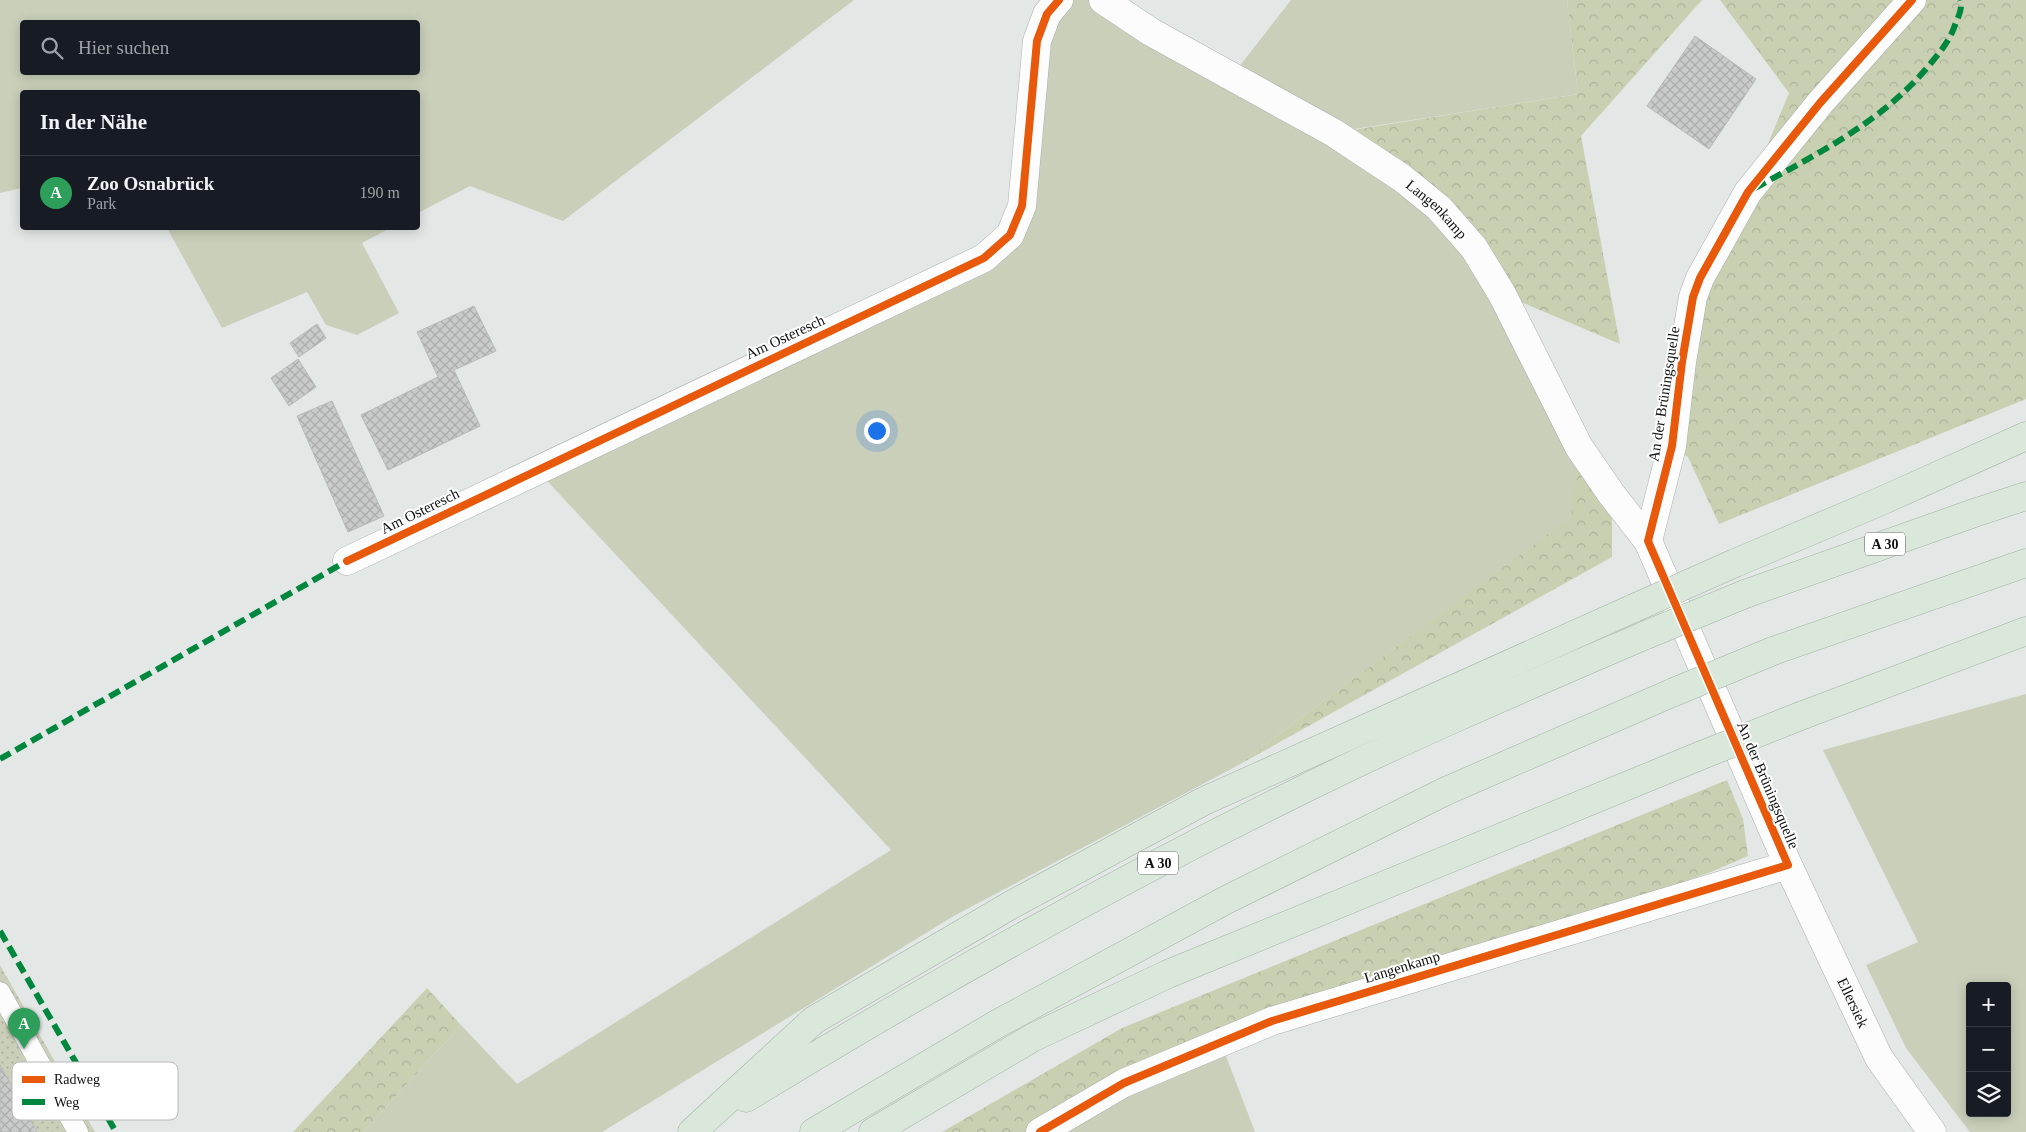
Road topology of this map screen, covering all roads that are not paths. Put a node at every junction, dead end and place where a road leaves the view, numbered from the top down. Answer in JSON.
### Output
{"nodes":[{"id":1,"x":1059,"y":0,"type":"edge"},
{"id":2,"x":1104,"y":0,"type":"edge"},
{"id":3,"x":1912,"y":0,"type":"edge"},
{"id":4,"x":2026,"y":436,"type":"edge"},
{"id":5,"x":2026,"y":496,"type":"edge"},
{"id":6,"x":1648,"y":541,"type":"junction"},
{"id":7,"x":347,"y":561,"type":"dead end"},
{"id":8,"x":2026,"y":563,"type":"edge"},
{"id":9,"x":2026,"y":630,"type":"edge"},
{"id":10,"x":1788,"y":865,"type":"junction"},
{"id":11,"x":0,"y":992,"type":"edge"},
{"id":12,"x":39,"y":1062,"type":"edge"},
{"id":13,"x":71,"y":1120,"type":"edge"},
{"id":14,"x":78,"y":1132,"type":"edge"},
{"id":15,"x":692,"y":1132,"type":"edge"},
{"id":16,"x":814,"y":1132,"type":"edge"},
{"id":17,"x":873,"y":1132,"type":"edge"},
{"id":18,"x":1040,"y":1132,"type":"edge"},
{"id":19,"x":1932,"y":1132,"type":"edge"}],
"edges":[{"from":1,"to":7,"type":"street","name":"Am Osteresch"},
{"from":2,"to":6,"type":"street","name":"Langenkamp"},
{"from":3,"to":6,"type":"street","name":"An der Brüningsquelle"},
{"from":4,"to":15,"type":"highway","bridge":true},
{"from":5,"to":15,"type":"highway","number":"A 30","bridge":true},
{"from":6,"to":10,"type":"street","name":"An der Brüningsquelle"},
{"from":8,"to":16,"type":"highway","bridge":true},
{"from":9,"to":17,"type":"highway","bridge":true},
{"from":10,"to":18,"type":"street","name":"Langenkamp"},
{"from":10,"to":19,"type":"street","name":"Ellersiek"},
{"from":11,"to":12,"type":"lane"},
{"from":13,"to":14,"type":"lane"}]}
